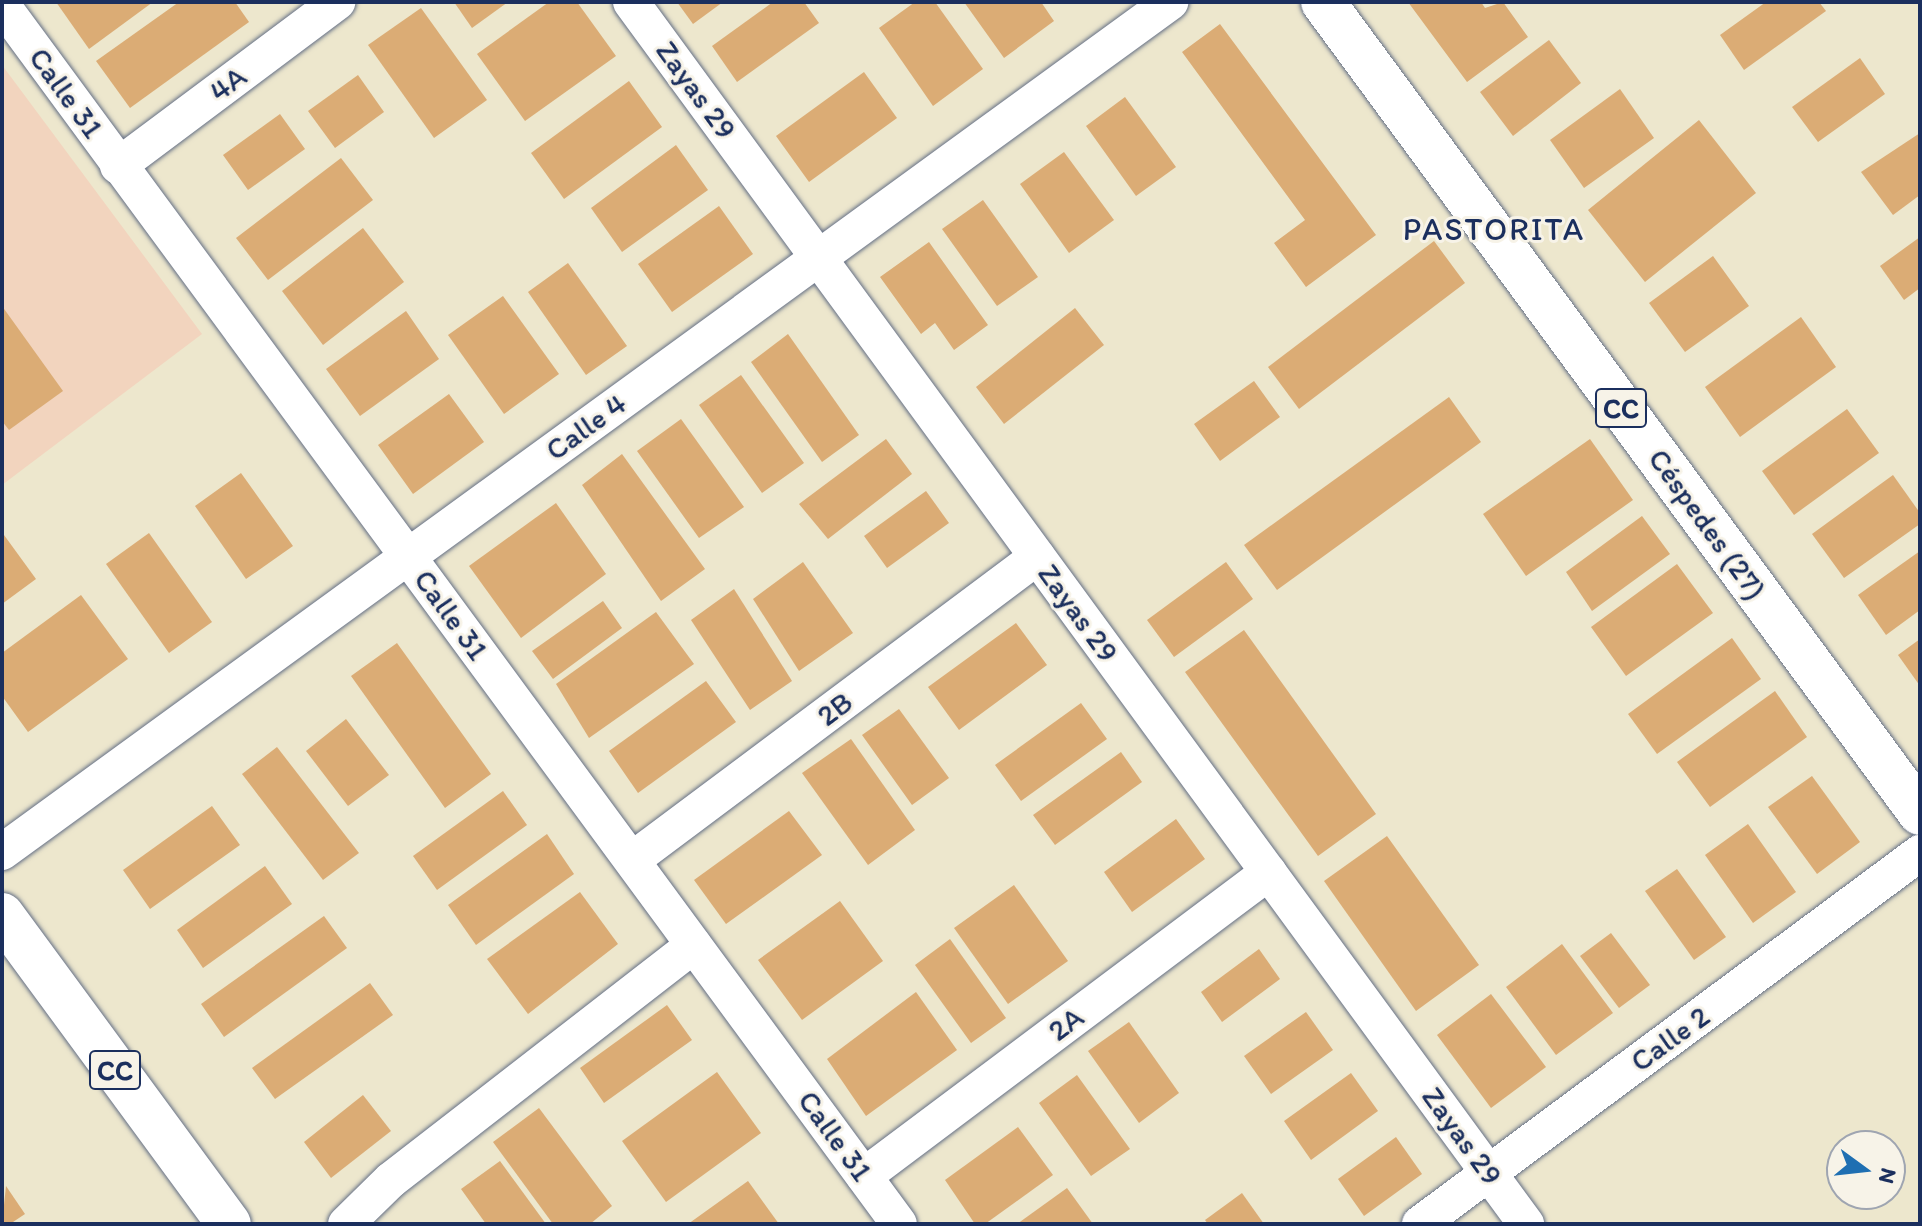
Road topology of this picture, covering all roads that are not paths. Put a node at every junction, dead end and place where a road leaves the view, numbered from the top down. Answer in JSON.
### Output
{"nodes":[{"id":1,"x":337,"y":2,"type":"edge"},
{"id":2,"x":631,"y":2,"type":"edge"},
{"id":3,"x":1170,"y":2,"type":"edge"},
{"id":4,"x":1323,"y":2,"type":"edge"},
{"id":5,"x":2,"y":5,"type":"edge"},
{"id":6,"x":118,"y":166,"type":"junction"},
{"id":7,"x":819,"y":258,"type":"junction"},
{"id":8,"x":408,"y":556,"type":"junction"},
{"id":9,"x":1037,"y":557,"type":"junction"},
{"id":10,"x":1920,"y":813,"type":"edge"},
{"id":11,"x":2,"y":852,"type":"edge"},
{"id":12,"x":1920,"y":853,"type":"edge"},
{"id":13,"x":632,"y":860,"type":"junction"},
{"id":14,"x":1269,"y":872,"type":"junction"},
{"id":15,"x":2,"y":915,"type":"edge"},
{"id":16,"x":694,"y":945,"type":"junction"},
{"id":17,"x":1489,"y":1173,"type":"junction"},
{"id":18,"x":864,"y":1176,"type":"junction"},
{"id":19,"x":229,"y":1224,"type":"edge"},
{"id":20,"x":346,"y":1224,"type":"edge"},
{"id":21,"x":899,"y":1224,"type":"edge"},
{"id":22,"x":1420,"y":1224,"type":"edge"},
{"id":23,"x":1526,"y":1224,"type":"edge"}],
"edges":[{"from":1,"to":6,"type":"street","name":"4A"},
{"from":2,"to":7,"type":"street","name":"Zayas 29"},
{"from":3,"to":7,"type":"street","name":"Calle 4"},
{"from":4,"to":10,"type":"main road","name":"Céspedes (27)","number":"CC"},
{"from":5,"to":6,"type":"street","name":"Calle 31"},
{"from":6,"to":8,"type":"street","name":"Calle 31"},
{"from":7,"to":8,"type":"street","name":"Calle 4"},
{"from":7,"to":9,"type":"street","name":"Zayas 29"},
{"from":8,"to":11,"type":"street","name":"Calle 4"},
{"from":8,"to":13,"type":"street","name":"Calle 31"},
{"from":9,"to":13,"type":"street","name":"2B"},
{"from":9,"to":14,"type":"street","name":"Zayas 29"},
{"from":12,"to":17,"type":"street","name":"Calle 2"},
{"from":13,"to":16,"type":"street","name":"Calle 31"},
{"from":14,"to":17,"type":"street","name":"Zayas 29"},
{"from":14,"to":18,"type":"street","name":"2A"},
{"from":15,"to":19,"type":"main road","number":"CC"},
{"from":16,"to":18,"type":"street","name":"Calle 31"},
{"from":16,"to":20,"type":"street"},
{"from":17,"to":22,"type":"street","name":"Calle 2"},
{"from":17,"to":23,"type":"street","name":"Zayas 29"},
{"from":18,"to":21,"type":"street","name":"Calle 31"}]}
